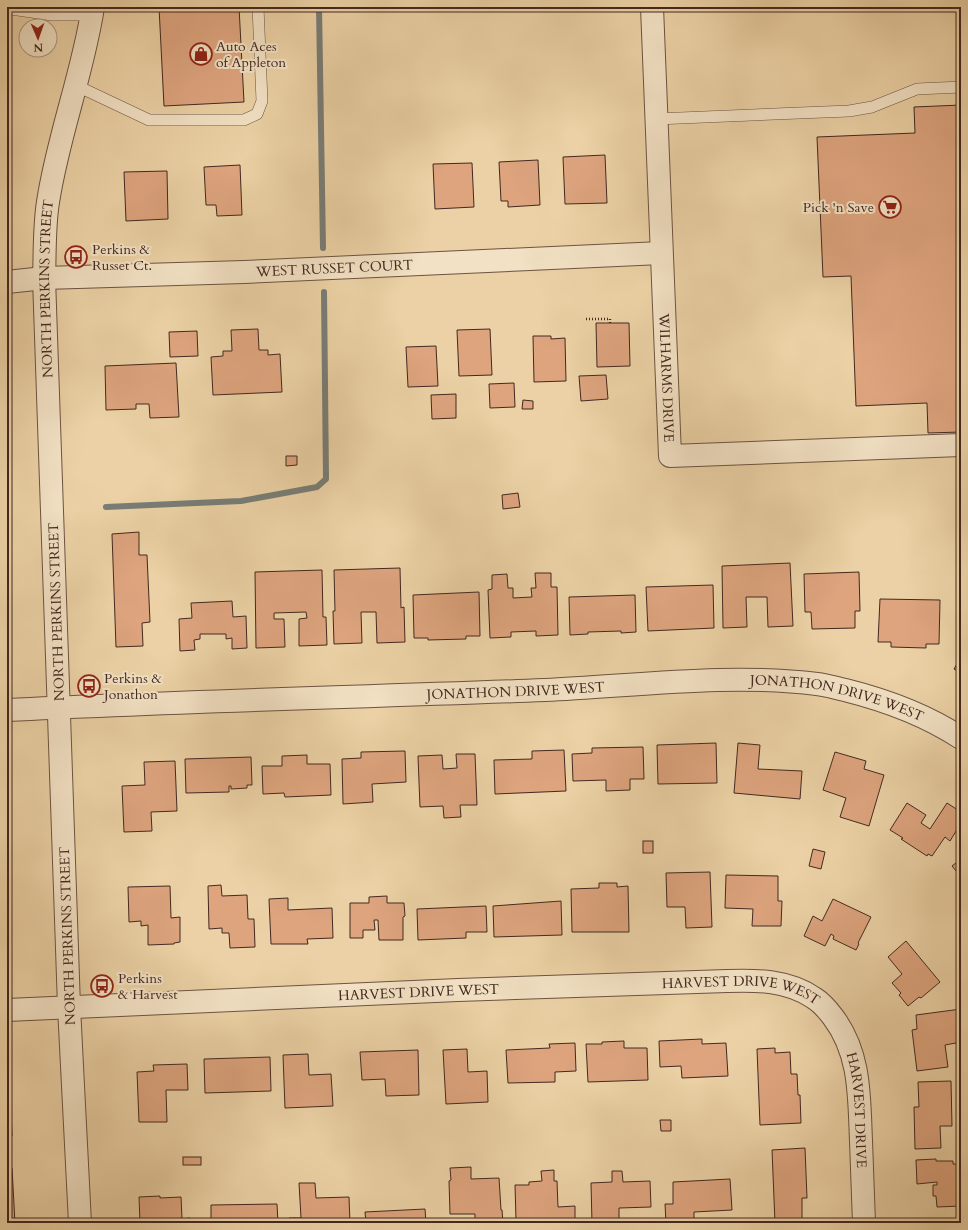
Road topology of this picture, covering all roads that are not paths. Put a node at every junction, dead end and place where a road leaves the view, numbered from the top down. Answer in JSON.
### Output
{"nodes":[{"id":1,"x":8,"y":7,"type":"edge"},
{"id":2,"x":258,"y":7,"type":"edge"},
{"id":3,"x":652,"y":7,"type":"edge"},
{"id":4,"x":93,"y":11,"type":"edge"},
{"id":5,"x":75,"y":85,"type":"junction"},
{"id":6,"x":961,"y":87,"type":"edge"},
{"id":7,"x":656,"y":119,"type":"junction"},
{"id":8,"x":661,"y":253,"type":"junction"},
{"id":9,"x":44,"y":278,"type":"junction"},
{"id":10,"x":7,"y":282,"type":"edge"},
{"id":11,"x":961,"y":445,"type":"edge"},
{"id":12,"x":59,"y":708,"type":"junction"},
{"id":13,"x":7,"y":710,"type":"edge"},
{"id":14,"x":961,"y":738,"type":"edge"},
{"id":15,"x":824,"y":1005,"type":"joint"},
{"id":16,"x":69,"y":1007,"type":"junction"},
{"id":17,"x":7,"y":1010,"type":"edge"},
{"id":18,"x":80,"y":1223,"type":"edge"},
{"id":19,"x":864,"y":1223,"type":"edge"}],
"edges":[{"from":1,"to":4,"type":"lane"},
{"from":2,"to":5,"type":"lane"},
{"from":3,"to":7,"type":"street","name":"WILHARMS DRIVE"},
{"from":4,"to":5,"type":"street","name":"NORTH PERKINS STREET"},
{"from":5,"to":9,"type":"street","name":"NORTH PERKINS STREET"},
{"from":6,"to":7,"type":"lane"},
{"from":7,"to":8,"type":"street","name":"WILHARMS DRIVE"},
{"from":8,"to":9,"type":"street","name":"WEST RUSSET COURT"},
{"from":8,"to":11,"type":"street","name":"WILHARMS DRIVE"},
{"from":9,"to":10,"type":"street","name":"WEST RUSSET COURT"},
{"from":9,"to":12,"type":"street","name":"NORTH PERKINS STREET"},
{"from":12,"to":13,"type":"street","name":"JONATHON DRIVE WEST"},
{"from":12,"to":14,"type":"street","name":"JONATHON DRIVE WEST"},
{"from":12,"to":16,"type":"street","name":"NORTH PERKINS STREET"},
{"from":15,"to":16,"type":"street","name":"HARVEST DRIVE WEST"},
{"from":15,"to":19,"type":"street","name":"HARVEST DRIVE"},
{"from":16,"to":17,"type":"street","name":"HARVEST DRIVE WEST"},
{"from":16,"to":18,"type":"street","name":"NORTH PERKINS STREET"}]}
